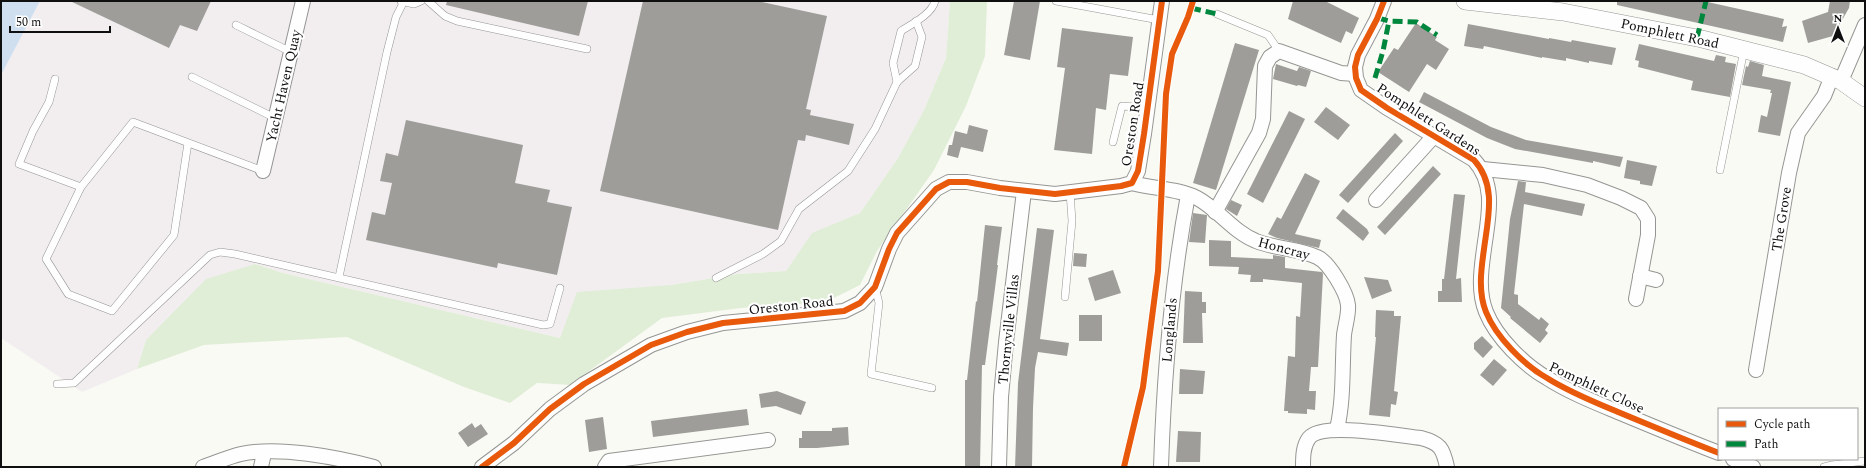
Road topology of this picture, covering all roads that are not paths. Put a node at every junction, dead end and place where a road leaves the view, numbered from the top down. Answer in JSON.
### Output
{"nodes":[{"id":1,"x":303,"y":1,"type":"edge"},
{"id":2,"x":421,"y":1,"type":"edge"},
{"id":3,"x":428,"y":1,"type":"edge"},
{"id":4,"x":934,"y":1,"type":"edge"},
{"id":5,"x":1056,"y":1,"type":"edge"},
{"id":6,"x":1162,"y":1,"type":"edge"},
{"id":7,"x":1384,"y":1,"type":"edge"},
{"id":8,"x":1465,"y":1,"type":"edge"},
{"id":9,"x":402,"y":2,"type":"edge"},
{"id":10,"x":1484,"y":2,"type":"edge"},
{"id":11,"x":1217,"y":14,"type":"dead end"},
{"id":12,"x":1159,"y":20,"type":"junction"},
{"id":13,"x":916,"y":21,"type":"junction"},
{"id":14,"x":236,"y":24,"type":"dead end"},
{"id":15,"x":1865,"y":25,"type":"edge"},
{"id":16,"x":587,"y":49,"type":"dead end"},
{"id":17,"x":1744,"y":50,"type":"junction"},
{"id":18,"x":1279,"y":51,"type":"junction"},
{"id":19,"x":291,"y":52,"type":"junction"},
{"id":20,"x":1355,"y":74,"type":"junction"},
{"id":21,"x":192,"y":77,"type":"dead end"},
{"id":22,"x":1836,"y":78,"type":"junction"},
{"id":23,"x":55,"y":79,"type":"dead end"},
{"id":24,"x":897,"y":82,"type":"junction"},
{"id":25,"x":1865,"y":98,"type":"edge"},
{"id":26,"x":1148,"y":108,"type":"junction"},
{"id":27,"x":275,"y":118,"type":"junction"},
{"id":28,"x":1434,"y":136,"type":"junction"},
{"id":29,"x":1113,"y":142,"type":"dead end"},
{"id":30,"x":188,"y":143,"type":"junction"},
{"id":31,"x":1483,"y":169,"type":"junction"},
{"id":32,"x":1720,"y":170,"type":"dead end"},
{"id":33,"x":262,"y":171,"type":"joint"},
{"id":34,"x":1132,"y":183,"type":"junction"},
{"id":35,"x":81,"y":188,"type":"junction"},
{"id":36,"x":1024,"y":191,"type":"junction"},
{"id":37,"x":1070,"y":192,"type":"junction"},
{"id":38,"x":1183,"y":193,"type":"junction"},
{"id":39,"x":1376,"y":200,"type":"dead end"},
{"id":40,"x":1215,"y":212,"type":"junction"},
{"id":41,"x":1640,"y":276,"type":"junction"},
{"id":42,"x":339,"y":277,"type":"junction"},
{"id":43,"x":716,"y":278,"type":"dead end"},
{"id":44,"x":1656,"y":280,"type":"dead end"},
{"id":45,"x":875,"y":287,"type":"junction"},
{"id":46,"x":560,"y":288,"type":"dead end"},
{"id":47,"x":1065,"y":296,"type":"dead end"},
{"id":48,"x":1636,"y":299,"type":"dead end"},
{"id":49,"x":1486,"y":313,"type":"joint"},
{"id":50,"x":1756,"y":370,"type":"dead end"},
{"id":51,"x":57,"y":384,"type":"dead end"},
{"id":52,"x":932,"y":388,"type":"dead end"},
{"id":53,"x":1337,"y":429,"type":"junction"},
{"id":54,"x":768,"y":440,"type":"dead end"},
{"id":55,"x":264,"y":452,"type":"junction"},
{"id":56,"x":1718,"y":453,"type":"edge"},
{"id":57,"x":1736,"y":460,"type":"edge"},
{"id":58,"x":1865,"y":461,"type":"edge"},
{"id":59,"x":203,"y":467,"type":"edge"},
{"id":60,"x":261,"y":467,"type":"edge"},
{"id":61,"x":374,"y":467,"type":"edge"},
{"id":62,"x":482,"y":467,"type":"edge"},
{"id":63,"x":605,"y":467,"type":"edge"},
{"id":64,"x":999,"y":467,"type":"edge"},
{"id":65,"x":1161,"y":467,"type":"edge"},
{"id":66,"x":1303,"y":467,"type":"edge"},
{"id":67,"x":1447,"y":467,"type":"edge"},
{"id":68,"x":1753,"y":467,"type":"edge"},
{"id":69,"x":1824,"y":467,"type":"edge"}],
"edges":[{"from":1,"to":19,"type":"street","name":"Yacht Haven Quay"},
{"from":2,"to":9,"type":"lane"},
{"from":3,"to":16,"type":"lane"},
{"from":4,"to":13,"type":"lane"},
{"from":5,"to":12,"type":"lane"},
{"from":6,"to":12,"type":"street","name":"Oreston Road"},
{"from":7,"to":20,"type":"street"},
{"from":8,"to":10,"type":"street","name":"Pomphlett Road"},
{"from":9,"to":42,"type":"lane"},
{"from":10,"to":17,"type":"street","name":"Pomphlett Road"},
{"from":11,"to":18,"type":"lane"},
{"from":12,"to":26,"type":"street","name":"Oreston Road"},
{"from":13,"to":24,"type":"lane"},
{"from":13,"to":24,"type":"lane"},
{"from":14,"to":19,"type":"lane"},
{"from":15,"to":22,"type":"street","name":"The Grove"},
{"from":17,"to":22,"type":"street","name":"Pomphlett Road"},
{"from":17,"to":32,"type":"lane"},
{"from":18,"to":20,"type":"street"},
{"from":18,"to":40,"type":"street"},
{"from":19,"to":27,"type":"street","name":"Yacht Haven Quay"},
{"from":20,"to":28,"type":"street","name":"Pomphlett Gardens"},
{"from":21,"to":27,"type":"lane"},
{"from":22,"to":25,"type":"street","name":"Pomphlett Road"},
{"from":22,"to":50,"type":"street","name":"The Grove"},
{"from":23,"to":35,"type":"lane"},
{"from":24,"to":43,"type":"lane"},
{"from":26,"to":29,"type":"lane"},
{"from":26,"to":34,"type":"street","name":"Oreston Road"},
{"from":27,"to":33,"type":"street","name":"Yacht Haven Quay"},
{"from":28,"to":31,"type":"street","name":"Pomphlett Gardens"},
{"from":28,"to":39,"type":"street"},
{"from":30,"to":33,"type":"lane"},
{"from":30,"to":35,"type":"lane"},
{"from":30,"to":35,"type":"lane"},
{"from":31,"to":41,"type":"street"},
{"from":31,"to":49,"type":"street","name":"Pomphlett Gardens"},
{"from":34,"to":37,"type":"street","name":"Oreston Road"},
{"from":34,"to":38,"type":"street","name":"Honcray"},
{"from":36,"to":37,"type":"street","name":"Oreston Road"},
{"from":36,"to":45,"type":"street","name":"Oreston Road"},
{"from":36,"to":64,"type":"street","name":"Thornyville Villas"},
{"from":37,"to":47,"type":"lane"},
{"from":38,"to":40,"type":"street","name":"Honcray"},
{"from":38,"to":65,"type":"street","name":"Longlands"},
{"from":40,"to":53,"type":"street","name":"Honcray"},
{"from":41,"to":44,"type":"street"},
{"from":41,"to":48,"type":"street"},
{"from":42,"to":46,"type":"lane"},
{"from":42,"to":51,"type":"lane"},
{"from":45,"to":52,"type":"lane"},
{"from":45,"to":62,"type":"street","name":"Oreston Road"},
{"from":49,"to":56,"type":"street","name":"Pomphlett Close"},
{"from":53,"to":66,"type":"street"},
{"from":53,"to":67,"type":"street"},
{"from":54,"to":63,"type":"street"},
{"from":55,"to":59,"type":"street"},
{"from":55,"to":60,"type":"street"},
{"from":55,"to":61,"type":"street"},
{"from":57,"to":68,"type":"street"},
{"from":58,"to":69,"type":"lane"}]}
